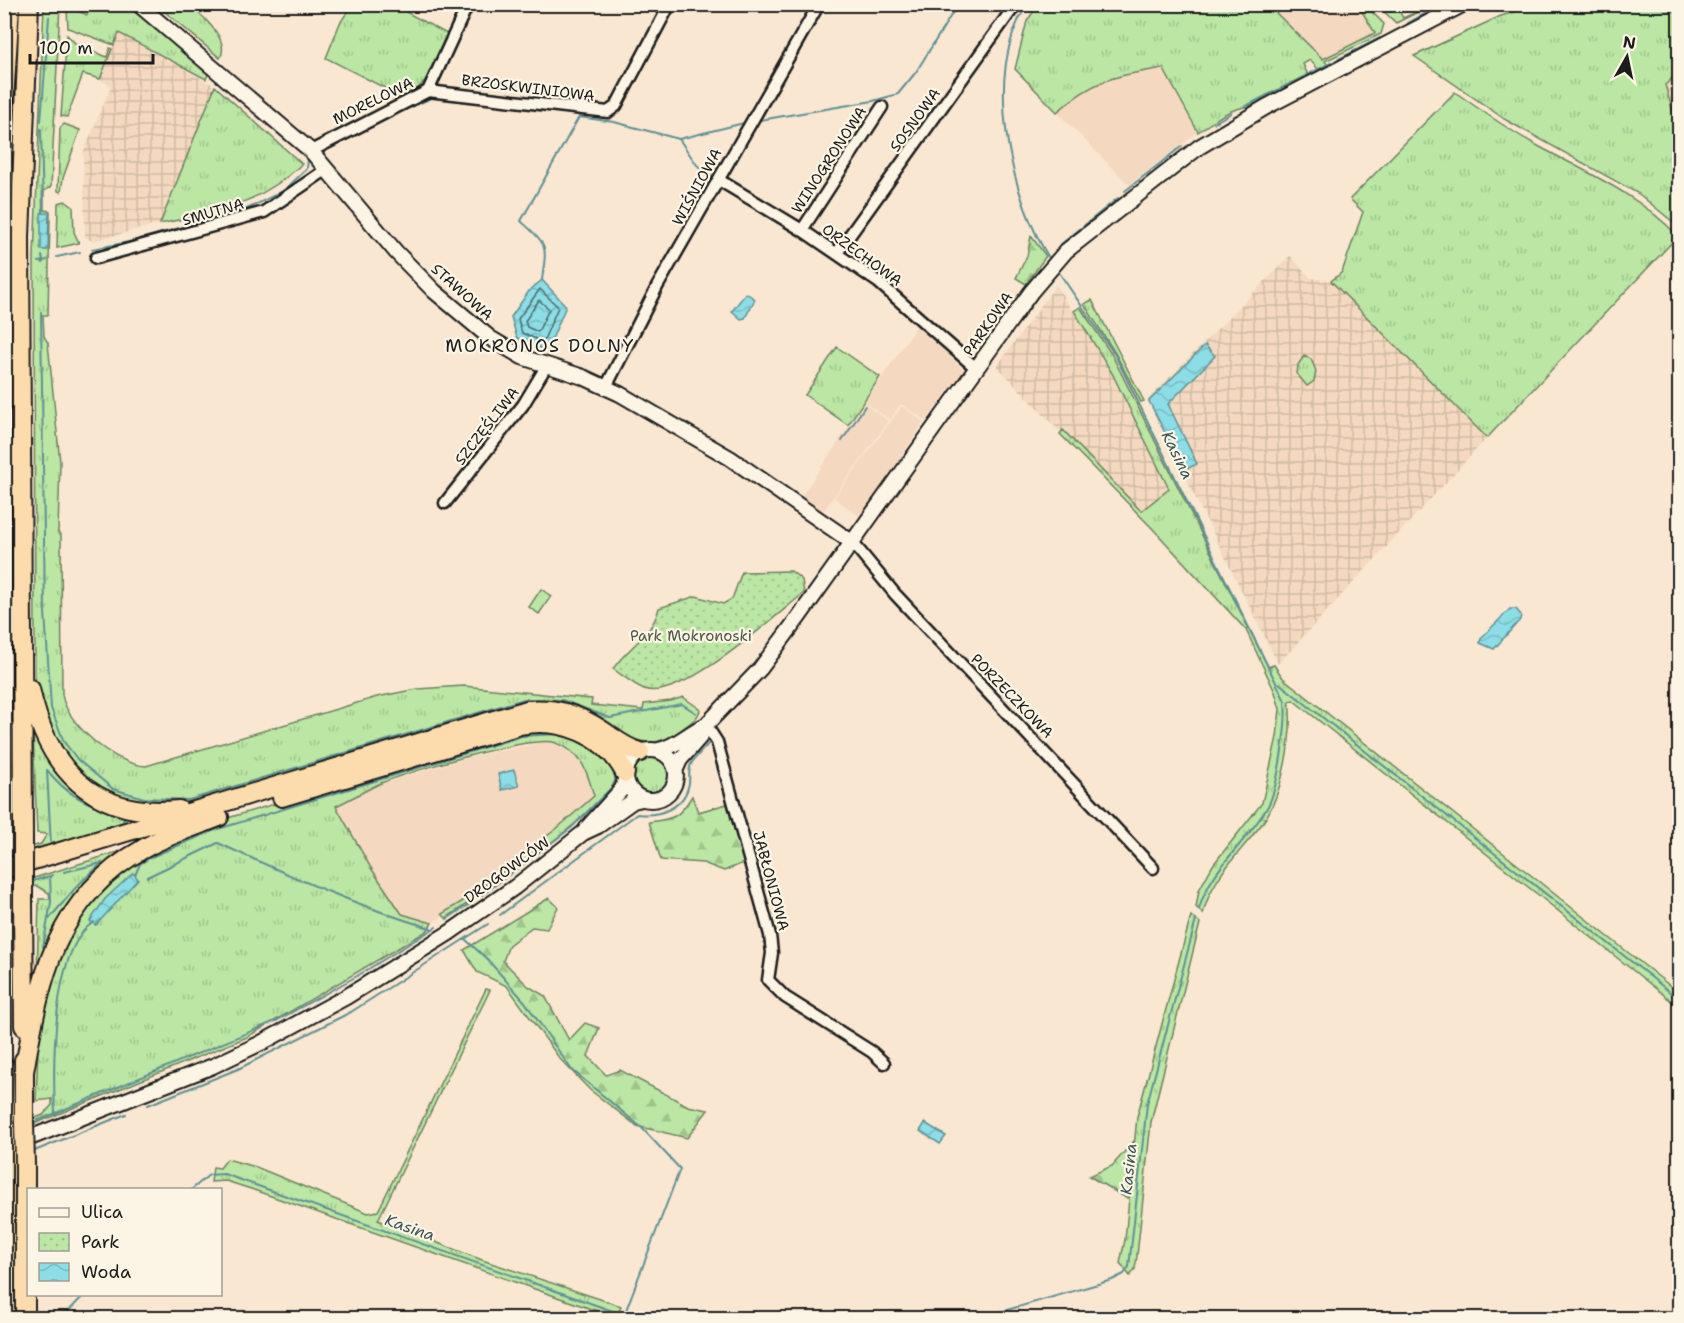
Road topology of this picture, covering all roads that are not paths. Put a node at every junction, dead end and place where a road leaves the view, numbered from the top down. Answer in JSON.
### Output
{"nodes":[{"id":1,"x":10,"y":4,"type":"edge"},
{"id":2,"x":29,"y":4,"type":"edge"},
{"id":3,"x":138,"y":4,"type":"edge"},
{"id":4,"x":468,"y":4,"type":"edge"},
{"id":5,"x":670,"y":4,"type":"edge"},
{"id":6,"x":819,"y":4,"type":"edge"},
{"id":7,"x":1016,"y":4,"type":"edge"},
{"id":8,"x":1464,"y":4,"type":"edge"},
{"id":9,"x":428,"y":91,"type":"junction"},
{"id":10,"x":4,"y":100,"type":"edge"},
{"id":11,"x":882,"y":106,"type":"dead end"},
{"id":12,"x":311,"y":151,"type":"junction"},
{"id":13,"x":327,"y":170,"type":"junction"},
{"id":14,"x":719,"y":180,"type":"junction"},
{"id":15,"x":802,"y":230,"type":"junction"},
{"id":16,"x":837,"y":253,"type":"junction"},
{"id":17,"x":96,"y":258,"type":"dead end"},
{"id":18,"x":548,"y":365,"type":"junction"},
{"id":19,"x":977,"y":369,"type":"junction"},
{"id":20,"x":606,"y":387,"type":"junction"},
{"id":21,"x":445,"y":503,"type":"dead end"},
{"id":22,"x":852,"y":543,"type":"junction"},
{"id":23,"x":23,"y":658,"type":"junction"},
{"id":24,"x":705,"y":725,"type":"junction"},
{"id":25,"x":659,"y":750,"type":"junction"},
{"id":26,"x":640,"y":752,"type":"junction"},
{"id":27,"x":676,"y":769,"type":"junction"},
{"id":28,"x":625,"y":777,"type":"junction"},
{"id":29,"x":257,"y":792,"type":"junction"},
{"id":30,"x":642,"y":799,"type":"junction"},
{"id":31,"x":223,"y":815,"type":"junction"},
{"id":32,"x":583,"y":833,"type":"junction"},
{"id":33,"x":1153,"y":868,"type":"dead end"},
{"id":34,"x":4,"y":869,"type":"edge"},
{"id":35,"x":4,"y":882,"type":"edge"},
{"id":36,"x":884,"y":1063,"type":"dead end"},
{"id":37,"x":4,"y":1066,"type":"edge"},
{"id":38,"x":24,"y":1072,"type":"junction"},
{"id":39,"x":5,"y":1127,"type":"edge"},
{"id":40,"x":4,"y":1148,"type":"edge"},
{"id":41,"x":5,"y":1173,"type":"edge"},
{"id":42,"x":5,"y":1251,"type":"edge"},
{"id":43,"x":5,"y":1318,"type":"edge"},
{"id":44,"x":25,"y":1318,"type":"edge"}],
"edges":[{"from":1,"to":10,"type":"highway"},
{"from":2,"to":23,"type":"highway"},
{"from":3,"to":12,"type":"main road","name":"STAWOWA"},
{"from":4,"to":9,"type":"street","name":"MORELOWA"},
{"from":5,"to":9,"type":"street","name":"BRZOSKWINIOWA"},
{"from":6,"to":14,"type":"street","name":"WIŚNIOWA"},
{"from":7,"to":16,"type":"street","name":"SOSNOWA"},
{"from":8,"to":19,"type":"main road","name":"PARKOWA"},
{"from":9,"to":12,"type":"street","name":"MORELOWA"},
{"from":11,"to":15,"type":"street","name":"WINOGRONOWA"},
{"from":12,"to":13,"type":"main road","name":"STAWOWA"},
{"from":13,"to":17,"type":"street","name":"SMUTNA"},
{"from":13,"to":18,"type":"main road","name":"STAWOWA"},
{"from":14,"to":15,"type":"street","name":"ORZECHOWA"},
{"from":14,"to":20,"type":"street","name":"WIŚNIOWA"},
{"from":15,"to":16,"type":"street","name":"ORZECHOWA"},
{"from":16,"to":19,"type":"street","name":"ORZECHOWA"},
{"from":18,"to":20,"type":"main road","name":"STAWOWA"},
{"from":18,"to":21,"type":"street","name":"SZCZĘŚLIWA"},
{"from":19,"to":22,"type":"main road","name":"PARKOWA"},
{"from":20,"to":22,"type":"main road","name":"STAWOWA"},
{"from":22,"to":24,"type":"main road","name":"PARKOWA"},
{"from":22,"to":33,"type":"street","name":"PORZECZKOWA"},
{"from":23,"to":29,"type":"highway"},
{"from":23,"to":38,"type":"highway","bridge":true},
{"from":24,"to":25,"type":"main road","name":"PARKOWA"},
{"from":24,"to":27,"type":"main road","name":"PARKOWA"},
{"from":24,"to":36,"type":"street","name":"JABŁONIOWA"},
{"from":25,"to":26,"type":"main road"},
{"from":25,"to":27,"type":"main road"},
{"from":26,"to":28,"type":"main road"},
{"from":26,"to":29,"type":"highway"},
{"from":27,"to":30,"type":"main road"},
{"from":28,"to":30,"type":"main road"},
{"from":28,"to":31,"type":"highway"},
{"from":28,"to":32,"type":"main road","name":"DROGOWCÓW"},
{"from":29,"to":34,"type":"highway"},
{"from":30,"to":32,"type":"main road","name":"DROGOWCÓW"},
{"from":31,"to":35,"type":"highway"},
{"from":31,"to":38,"type":"highway"},
{"from":32,"to":40,"type":"main road","name":"DROGOWCÓW"},
{"from":37,"to":39,"type":"highway"},
{"from":38,"to":44,"type":"highway","bridge":true},
{"from":39,"to":41,"type":"highway","bridge":true},
{"from":41,"to":42,"type":"highway"},
{"from":42,"to":43,"type":"highway"}]}
